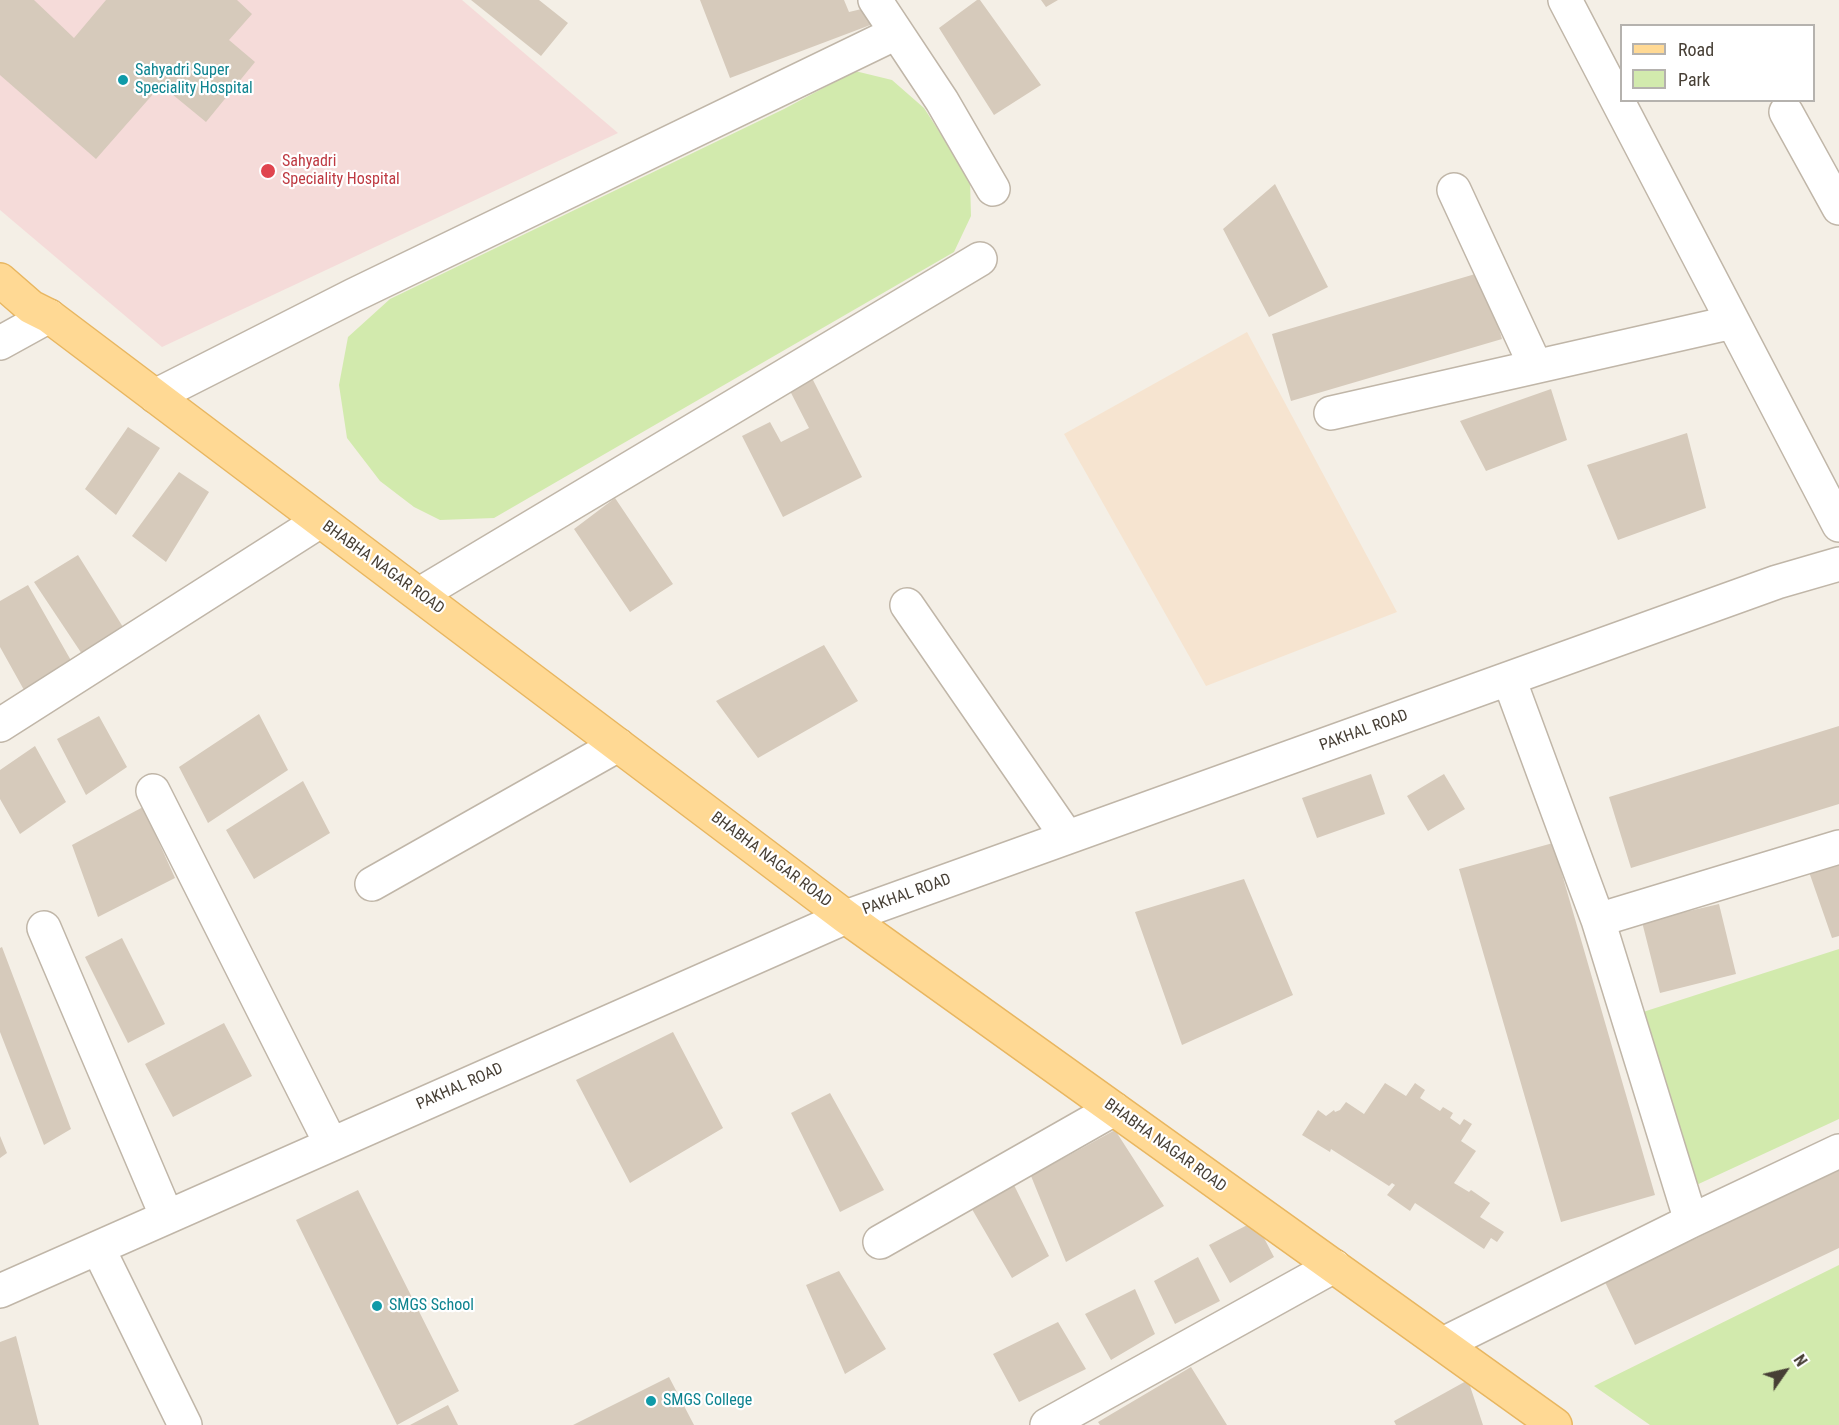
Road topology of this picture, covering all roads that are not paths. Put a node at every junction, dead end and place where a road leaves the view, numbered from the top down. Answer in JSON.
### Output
{"nodes":[{"id":1,"x":875,"y":0,"type":"edge"},
{"id":2,"x":1565,"y":0,"type":"edge"},
{"id":3,"x":896,"y":33,"type":"junction"},
{"id":4,"x":1786,"y":112,"type":"dead end"},
{"id":5,"x":993,"y":189,"type":"dead end"},
{"id":6,"x":1454,"y":190,"type":"dead end"},
{"id":7,"x":1839,"y":208,"type":"edge"},
{"id":8,"x":980,"y":259,"type":"dead end"},
{"id":9,"x":0,"y":280,"type":"edge"},
{"id":10,"x":49,"y":316,"type":"junction"},
{"id":11,"x":1733,"y":322,"type":"junction"},
{"id":12,"x":0,"y":343,"type":"edge"},
{"id":13,"x":1535,"y":365,"type":"junction"},
{"id":14,"x":155,"y":396,"type":"junction"},
{"id":15,"x":1331,"y":412,"type":"dead end"},
{"id":16,"x":320,"y":521,"type":"junction"},
{"id":17,"x":1839,"y":525,"type":"edge"},
{"id":18,"x":1839,"y":564,"type":"edge"},
{"id":19,"x":420,"y":594,"type":"junction"},
{"id":20,"x":907,"y":605,"type":"dead end"},
{"id":21,"x":1509,"y":678,"type":"junction"},
{"id":22,"x":5,"y":711,"type":"edge"},
{"id":23,"x":618,"y":745,"type":"junction"},
{"id":24,"x":153,"y":791,"type":"dead end"},
{"id":25,"x":1067,"y":837,"type":"junction"},
{"id":26,"x":1839,"y":847,"type":"edge"},
{"id":27,"x":372,"y":884,"type":"dead end"},
{"id":28,"x":846,"y":917,"type":"junction"},
{"id":29,"x":1598,"y":920,"type":"junction"},
{"id":30,"x":44,"y":928,"type":"dead end"},
{"id":31,"x":1114,"y":1109,"type":"junction"},
{"id":32,"x":331,"y":1144,"type":"junction"},
{"id":33,"x":1839,"y":1151,"type":"edge"},
{"id":34,"x":167,"y":1216,"type":"junction"},
{"id":35,"x":1691,"y":1221,"type":"junction"},
{"id":36,"x":880,"y":1242,"type":"dead end"},
{"id":37,"x":98,"y":1248,"type":"junction"},
{"id":38,"x":1334,"y":1266,"type":"junction"},
{"id":39,"x":0,"y":1292,"type":"edge"},
{"id":40,"x":1443,"y":1344,"type":"junction"},
{"id":41,"x":185,"y":1425,"type":"edge"},
{"id":42,"x":1047,"y":1425,"type":"edge"},
{"id":43,"x":1555,"y":1425,"type":"edge"}],
"edges":[{"from":1,"to":3,"type":"street"},
{"from":2,"to":11,"type":"street"},
{"from":3,"to":5,"type":"street"},
{"from":3,"to":14,"type":"street"},
{"from":4,"to":7,"type":"street"},
{"from":6,"to":13,"type":"street"},
{"from":8,"to":19,"type":"street"},
{"from":9,"to":10,"type":"main road","name":"BHABHA NAGAR ROAD"},
{"from":10,"to":12,"type":"street"},
{"from":10,"to":14,"type":"main road","name":"BHABHA NAGAR ROAD"},
{"from":11,"to":13,"type":"street"},
{"from":11,"to":17,"type":"street"},
{"from":13,"to":15,"type":"street"},
{"from":14,"to":16,"type":"main road","name":"BHABHA NAGAR ROAD"},
{"from":16,"to":19,"type":"main road","name":"BHABHA NAGAR ROAD"},
{"from":16,"to":22,"type":"street"},
{"from":18,"to":21,"type":"street","name":"PAKHAL ROAD"},
{"from":19,"to":23,"type":"main road","name":"BHABHA NAGAR ROAD"},
{"from":20,"to":25,"type":"street"},
{"from":21,"to":25,"type":"street","name":"PAKHAL ROAD"},
{"from":21,"to":29,"type":"street"},
{"from":23,"to":27,"type":"street"},
{"from":23,"to":28,"type":"main road","name":"BHABHA NAGAR ROAD"},
{"from":24,"to":32,"type":"street"},
{"from":25,"to":28,"type":"street","name":"PAKHAL ROAD"},
{"from":26,"to":29,"type":"street"},
{"from":28,"to":31,"type":"main road","name":"BHABHA NAGAR ROAD"},
{"from":28,"to":32,"type":"street","name":"PAKHAL ROAD"},
{"from":29,"to":35,"type":"street"},
{"from":30,"to":34,"type":"street"},
{"from":31,"to":36,"type":"street"},
{"from":31,"to":38,"type":"main road","name":"BHABHA NAGAR ROAD"},
{"from":32,"to":34,"type":"street","name":"PAKHAL ROAD"},
{"from":33,"to":35,"type":"street"},
{"from":34,"to":37,"type":"street","name":"PAKHAL ROAD"},
{"from":35,"to":40,"type":"street"},
{"from":37,"to":39,"type":"street","name":"PAKHAL ROAD"},
{"from":37,"to":41,"type":"street"},
{"from":38,"to":40,"type":"main road","name":"BHABHA NAGAR ROAD"},
{"from":38,"to":42,"type":"street"},
{"from":40,"to":43,"type":"main road","name":"BHABHA NAGAR ROAD"}]}
